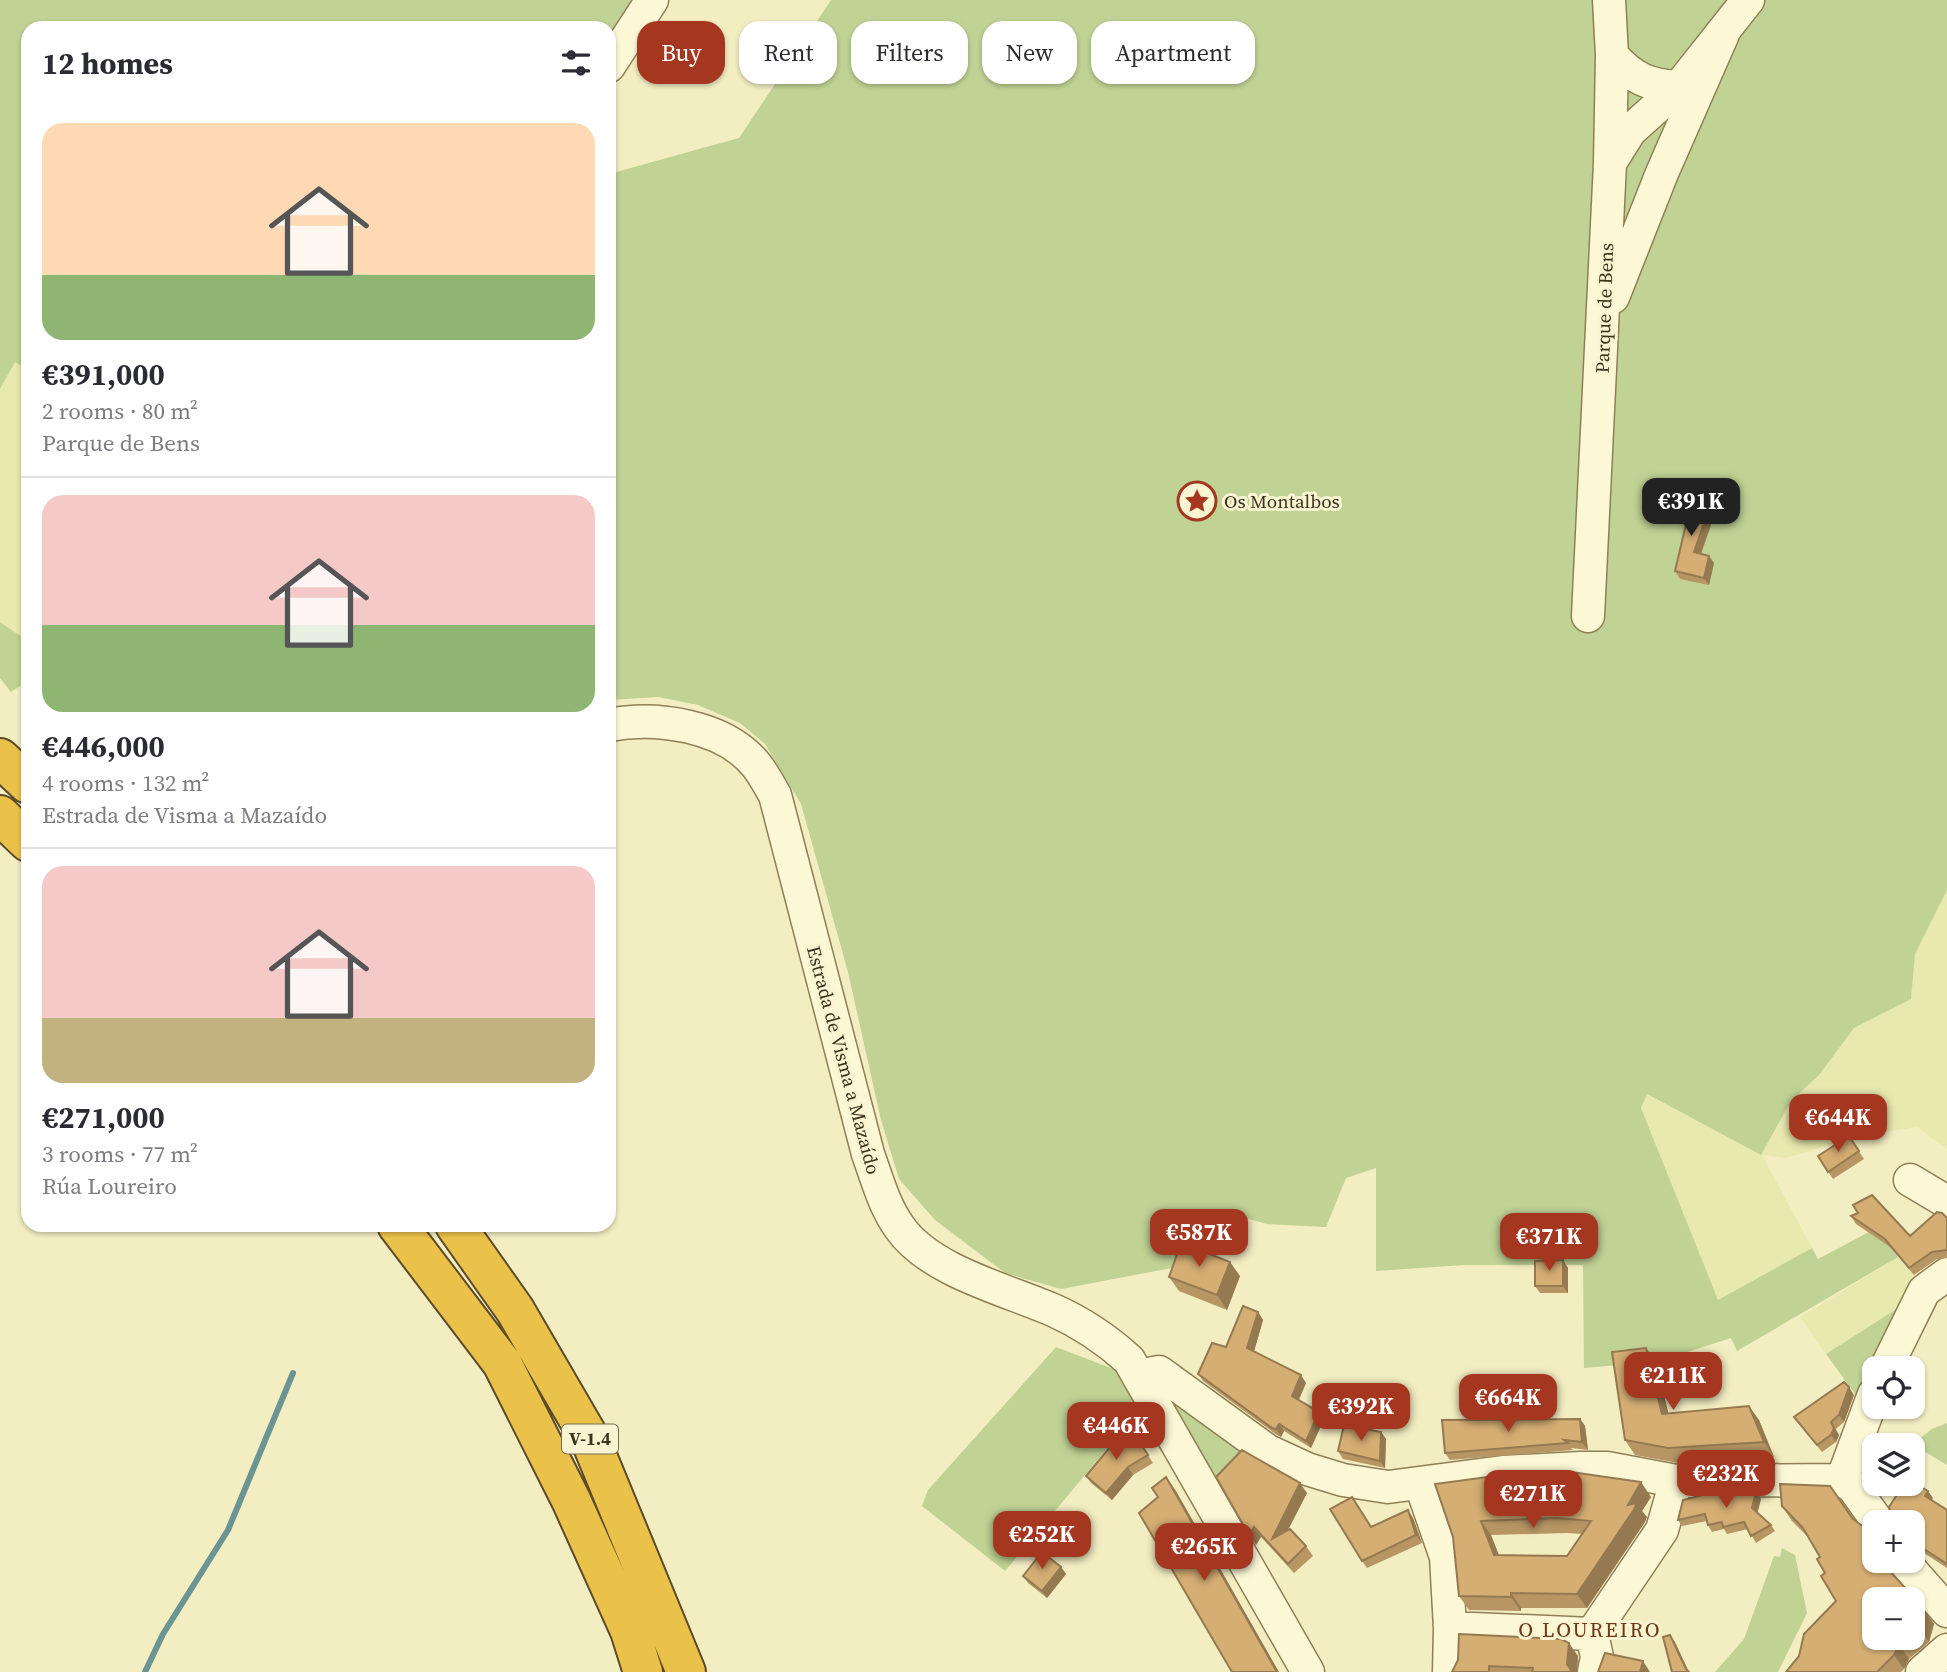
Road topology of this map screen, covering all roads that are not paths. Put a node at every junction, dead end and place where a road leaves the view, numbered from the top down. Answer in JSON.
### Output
{"nodes":[{"id":1,"x":652,"y":0,"type":"edge"},
{"id":2,"x":1609,"y":0,"type":"edge"},
{"id":3,"x":1748,"y":0,"type":"edge"},
{"id":4,"x":1723,"y":34,"type":"junction"},
{"id":5,"x":616,"y":55,"type":"edge"},
{"id":6,"x":1612,"y":55,"type":"junction"},
{"id":7,"x":1679,"y":87,"type":"junction"},
{"id":8,"x":1682,"y":124,"type":"junction"},
{"id":9,"x":1620,"y":129,"type":"junction"},
{"id":10,"x":1604,"y":318,"type":"junction"},
{"id":11,"x":1588,"y":616,"type":"dead end"},
{"id":12,"x":616,"y":724,"type":"edge"},
{"id":13,"x":0,"y":758,"type":"edge"},
{"id":14,"x":21,"y":778,"type":"edge"},
{"id":15,"x":0,"y":815,"type":"edge"},
{"id":16,"x":21,"y":835,"type":"edge"},
{"id":17,"x":1910,"y":1180,"type":"dead end"},
{"id":18,"x":1947,"y":1202,"type":"edge"},
{"id":19,"x":402,"y":1232,"type":"edge"},
{"id":20,"x":460,"y":1232,"type":"edge"},
{"id":21,"x":1947,"y":1274,"type":"edge"},
{"id":22,"x":1891,"y":1356,"type":"edge"},
{"id":23,"x":1138,"y":1376,"type":"junction"},
{"id":24,"x":1865,"y":1419,"type":"edge"},
{"id":25,"x":1842,"y":1480,"type":"junction"},
{"id":26,"x":1676,"y":1481,"type":"junction"},
{"id":27,"x":1421,"y":1485,"type":"junction"},
{"id":28,"x":1869,"y":1510,"type":"edge"},
{"id":29,"x":1912,"y":1573,"type":"edge"},
{"id":30,"x":1947,"y":1611,"type":"edge"},
{"id":31,"x":1450,"y":1628,"type":"junction"},
{"id":32,"x":1591,"y":1634,"type":"junction"},
{"id":33,"x":1947,"y":1650,"type":"edge"},
{"id":34,"x":643,"y":1672,"type":"edge"},
{"id":35,"x":686,"y":1672,"type":"edge"},
{"id":36,"x":1308,"y":1672,"type":"edge"},
{"id":37,"x":1449,"y":1672,"type":"edge"},
{"id":38,"x":1594,"y":1672,"type":"edge"},
{"id":39,"x":1922,"y":1672,"type":"edge"}],
"edges":[{"from":1,"to":5,"type":"street"},
{"from":2,"to":6,"type":"street","name":"Parque de Bens"},
{"from":3,"to":4,"type":"street"},
{"from":4,"to":7,"type":"street"},
{"from":4,"to":8,"type":"street"},
{"from":6,"to":7,"type":"street"},
{"from":6,"to":9,"type":"street","name":"Parque de Bens"},
{"from":7,"to":9,"type":"street"},
{"from":8,"to":9,"type":"street"},
{"from":8,"to":10,"type":"street"},
{"from":9,"to":10,"type":"street","name":"Parque de Bens"},
{"from":10,"to":11,"type":"street","name":"Parque de Bens"},
{"from":12,"to":23,"type":"street","name":"Estrada de Visma a Mazaído"},
{"from":13,"to":14,"type":"highway"},
{"from":15,"to":16,"type":"highway"},
{"from":17,"to":18,"type":"street"},
{"from":19,"to":34,"type":"highway","number":"V-1.4"},
{"from":20,"to":35,"type":"highway","number":"V-1.4"},
{"from":21,"to":22,"type":"street"},
{"from":23,"to":27,"type":"street"},
{"from":23,"to":36,"type":"street","name":"Estrada de Visma a Mazaído"},
{"from":24,"to":25,"type":"street"},
{"from":25,"to":26,"type":"street"},
{"from":25,"to":28,"type":"street"},
{"from":26,"to":27,"type":"street"},
{"from":26,"to":32,"type":"street"},
{"from":27,"to":31,"type":"street"},
{"from":29,"to":30,"type":"street"},
{"from":31,"to":32,"type":"street"},
{"from":31,"to":37,"type":"street"},
{"from":32,"to":38,"type":"street"},
{"from":33,"to":39,"type":"street"}]}
